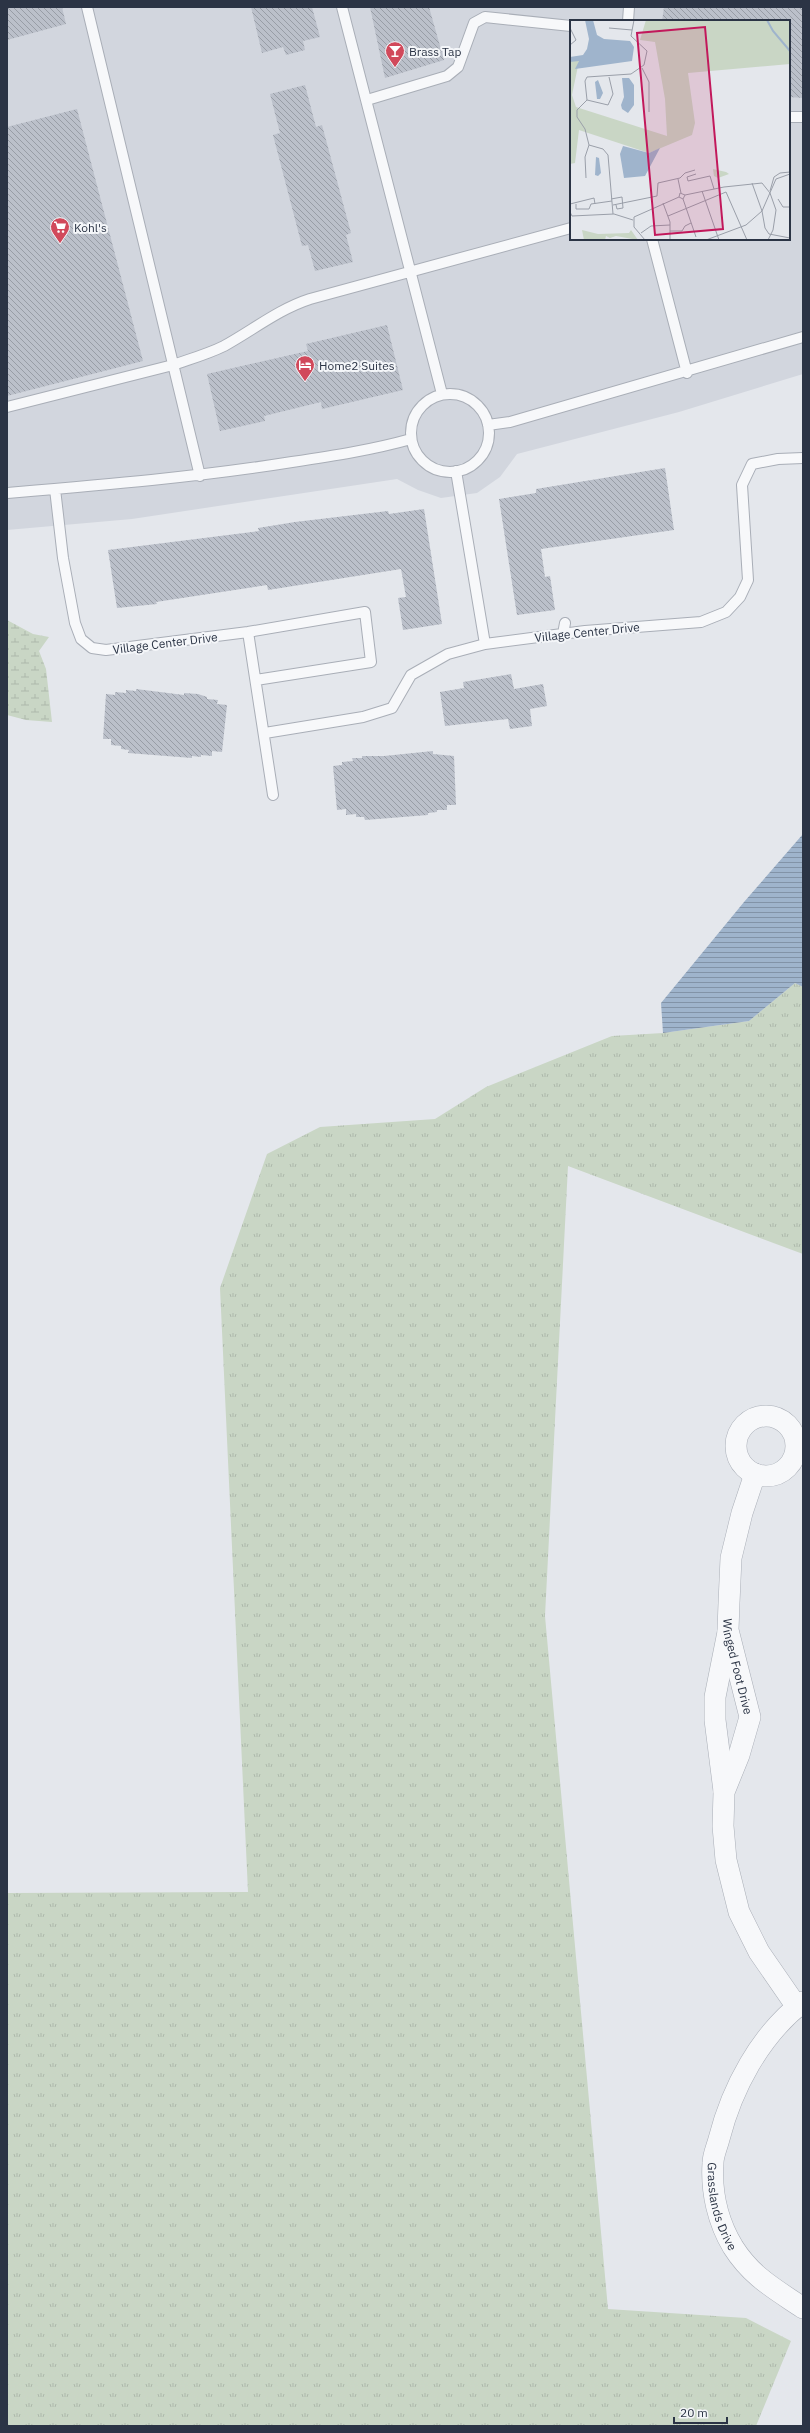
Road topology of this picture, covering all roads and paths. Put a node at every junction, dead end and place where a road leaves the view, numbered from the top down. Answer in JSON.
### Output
{"nodes":[{"id":1,"x":87,"y":7,"type":"edge"},
{"id":2,"x":342,"y":7,"type":"edge"},
{"id":3,"x":629,"y":7,"type":"edge"},
{"id":4,"x":628,"y":20,"type":"edge"},
{"id":5,"x":570,"y":26,"type":"edge"},
{"id":6,"x":367,"y":100,"type":"junction"},
{"id":7,"x":790,"y":117,"type":"edge"},
{"id":8,"x":803,"y":117,"type":"edge"},
{"id":9,"x":570,"y":228,"type":"edge"},
{"id":10,"x":652,"y":240,"type":"edge"},
{"id":11,"x":410,"y":272,"type":"junction"},
{"id":12,"x":803,"y":337,"type":"edge"},
{"id":13,"x":173,"y":365,"type":"junction"},
{"id":14,"x":687,"y":373,"type":"junction"},
{"id":15,"x":442,"y":394,"type":"junction"},
{"id":16,"x":7,"y":407,"type":"edge"},
{"id":17,"x":488,"y":425,"type":"junction"},
{"id":18,"x":411,"y":439,"type":"junction"},
{"id":19,"x":803,"y":458,"type":"edge"},
{"id":20,"x":456,"y":471,"type":"junction"},
{"id":21,"x":200,"y":476,"type":"junction"},
{"id":22,"x":55,"y":489,"type":"junction"},
{"id":23,"x":7,"y":494,"type":"edge"},
{"id":24,"x":565,"y":623,"type":"dead end"},
{"id":25,"x":248,"y":632,"type":"junction"},
{"id":26,"x":563,"y":634,"type":"junction"},
{"id":27,"x":485,"y":644,"type":"junction"},
{"id":28,"x":256,"y":680,"type":"junction"},
{"id":29,"x":265,"y":733,"type":"junction"},
{"id":30,"x":273,"y":795,"type":"dead end"},
{"id":31,"x":755,"y":1474,"type":"dead end"},
{"id":32,"x":728,"y":1630,"type":"junction"},
{"id":33,"x":724,"y":1792,"type":"junction"},
{"id":34,"x":800,"y":2004,"type":"edge"},
{"id":35,"x":803,"y":2308,"type":"edge"}],
"edges":[{"from":1,"to":13,"type":"lane"},
{"from":2,"to":6,"type":"lane"},
{"from":3,"to":4,"type":"lane"},
{"from":5,"to":6,"type":"lane"},
{"from":6,"to":11,"type":"lane"},
{"from":7,"to":8,"type":"lane"},
{"from":9,"to":11,"type":"lane"},
{"from":10,"to":14,"type":"lane"},
{"from":11,"to":13,"type":"lane"},
{"from":11,"to":15,"type":"lane"},
{"from":12,"to":14,"type":"lane"},
{"from":13,"to":16,"type":"lane"},
{"from":13,"to":21,"type":"lane"},
{"from":14,"to":17,"type":"lane"},
{"from":15,"to":17,"type":"lane"},
{"from":15,"to":18,"type":"lane"},
{"from":17,"to":20,"type":"lane"},
{"from":18,"to":20,"type":"lane"},
{"from":18,"to":21,"type":"lane"},
{"from":19,"to":26,"type":"lane","name":"Village Center Drive"},
{"from":20,"to":27,"type":"lane"},
{"from":21,"to":22,"type":"lane"},
{"from":22,"to":23,"type":"lane"},
{"from":22,"to":25,"type":"lane","name":"Village Center Drive"},
{"from":24,"to":26,"type":"lane"},
{"from":25,"to":28,"type":"lane"},
{"from":25,"to":28,"type":"lane","name":"Village Center Drive"},
{"from":26,"to":27,"type":"lane","name":"Village Center Drive"},
{"from":27,"to":29,"type":"lane","name":"Village Center Drive"},
{"from":28,"to":29,"type":"lane"},
{"from":29,"to":30,"type":"lane"},
{"from":31,"to":32,"type":"street","name":"Winged Foot Drive"},
{"from":32,"to":33,"type":"street"},
{"from":32,"to":33,"type":"street","name":"Winged Foot Drive"},
{"from":33,"to":34,"type":"street","name":"Winged Foot Drive"},
{"from":34,"to":35,"type":"street","name":"Grasslands Drive"}]}
